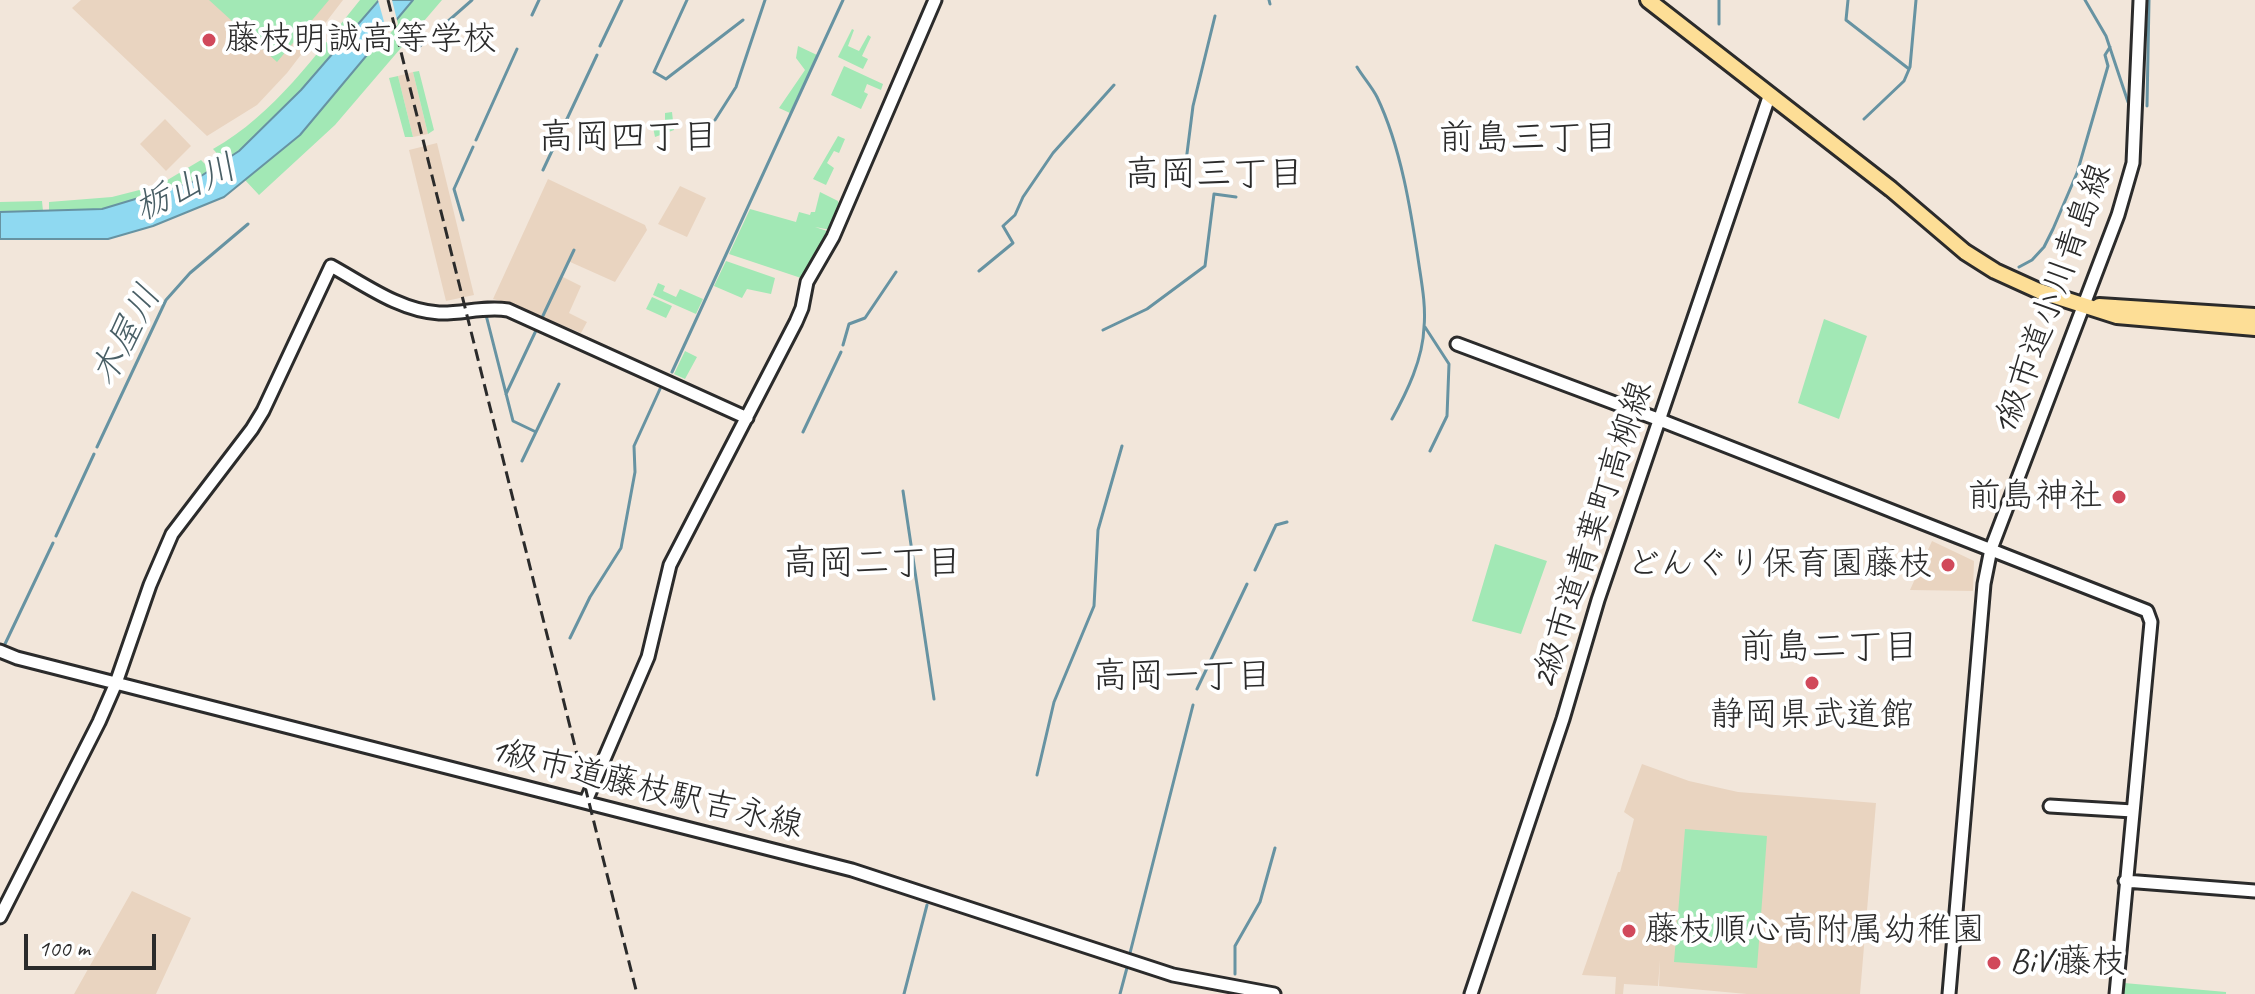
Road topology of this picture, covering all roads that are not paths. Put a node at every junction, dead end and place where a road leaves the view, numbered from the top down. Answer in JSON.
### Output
{"nodes":[{"id":1,"x":935,"y":0,"type":"edge"},
{"id":2,"x":1648,"y":0,"type":"edge"},
{"id":3,"x":2140,"y":0,"type":"edge"},
{"id":4,"x":1770,"y":94,"type":"junction"},
{"id":5,"x":2083,"y":306,"type":"junction"},
{"id":6,"x":2117,"y":311,"type":"junction"},
{"id":7,"x":2255,"y":316,"type":"edge"},
{"id":8,"x":2255,"y":328,"type":"edge"},
{"id":9,"x":1457,"y":344,"type":"dead end"},
{"id":10,"x":747,"y":418,"type":"junction"},
{"id":11,"x":1660,"y":420,"type":"junction"},
{"id":12,"x":1991,"y":549,"type":"junction"},
{"id":13,"x":0,"y":651,"type":"edge"},
{"id":14,"x":116,"y":683,"type":"junction"},
{"id":15,"x":586,"y":801,"type":"junction"},
{"id":16,"x":2050,"y":806,"type":"dead end"},
{"id":17,"x":2133,"y":811,"type":"junction"},
{"id":18,"x":2125,"y":881,"type":"junction"},
{"id":19,"x":2255,"y":891,"type":"edge"},
{"id":20,"x":0,"y":917,"type":"edge"},
{"id":21,"x":1274,"y":994,"type":"edge"},
{"id":22,"x":1471,"y":994,"type":"edge"},
{"id":23,"x":1949,"y":994,"type":"edge"},
{"id":24,"x":2116,"y":994,"type":"edge"}],
"edges":[{"from":1,"to":10,"type":"street"},
{"from":2,"to":4,"type":"main road"},
{"from":3,"to":5,"type":"street","name":"1級市道小川青島線"},
{"from":4,"to":5,"type":"main road"},
{"from":4,"to":11,"type":"street","name":"2級市道青葉町高柳線"},
{"from":5,"to":6,"type":"main road"},
{"from":5,"to":12,"type":"street","name":"1級市道小川青島線"},
{"from":6,"to":7,"type":"main road"},
{"from":6,"to":8,"type":"main road"},
{"from":9,"to":11,"type":"street"},
{"from":10,"to":14,"type":"street"},
{"from":10,"to":15,"type":"street"},
{"from":11,"to":12,"type":"street"},
{"from":11,"to":22,"type":"street","name":"2級市道青葉町高柳線"},
{"from":12,"to":17,"type":"street"},
{"from":12,"to":23,"type":"street","name":"1級市道小川青島線"},
{"from":13,"to":14,"type":"street","name":"1級市道藤枝駅吉永線"},
{"from":14,"to":15,"type":"street","name":"1級市道藤枝駅吉永線"},
{"from":14,"to":20,"type":"street"},
{"from":15,"to":21,"type":"street","name":"1級市道藤枝駅吉永線"},
{"from":16,"to":17,"type":"street"},
{"from":17,"to":18,"type":"street"},
{"from":18,"to":19,"type":"street"},
{"from":18,"to":24,"type":"street"}]}
